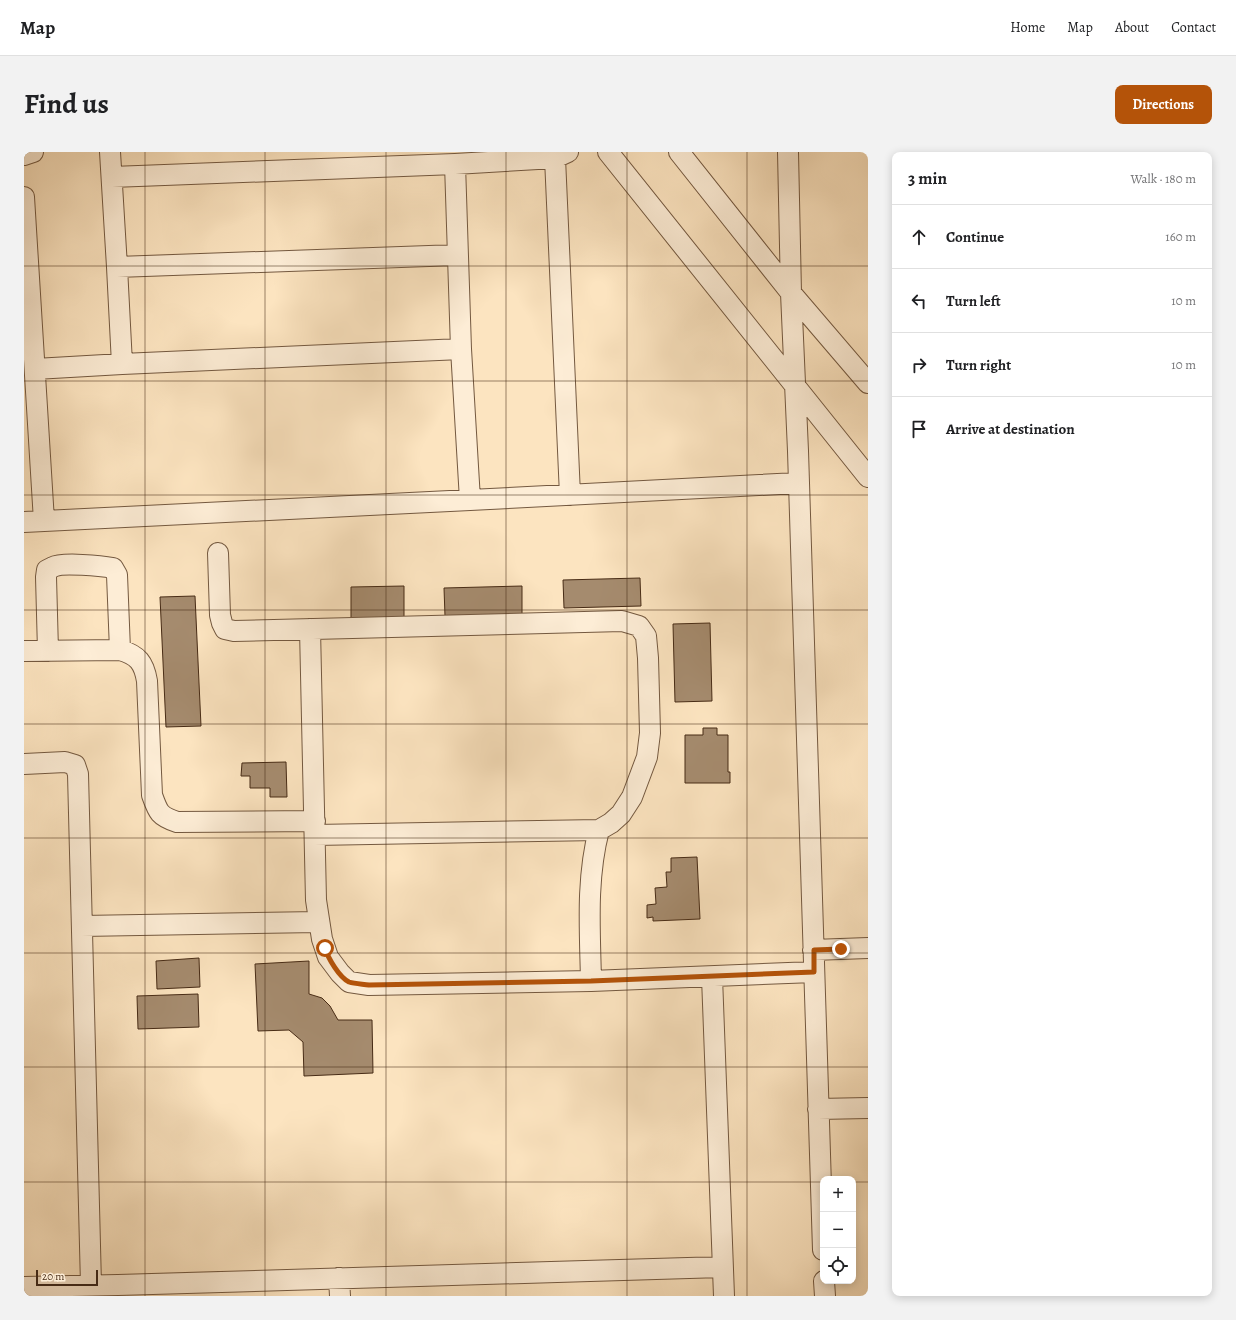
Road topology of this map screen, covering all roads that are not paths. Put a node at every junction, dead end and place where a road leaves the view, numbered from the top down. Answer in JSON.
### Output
{"nodes":[{"id":1,"x":33,"y":152,"type":"edge"},
{"id":2,"x":110,"y":152,"type":"edge"},
{"id":3,"x":608,"y":152,"type":"edge"},
{"id":4,"x":678,"y":152,"type":"edge"},
{"id":5,"x":788,"y":152,"type":"edge"},
{"id":6,"x":24,"y":155,"type":"edge"},
{"id":7,"x":561,"y":155,"type":"edge"},
{"id":8,"x":455,"y":164,"type":"junction"},
{"id":9,"x":112,"y":177,"type":"junction"},
{"id":10,"x":24,"y":197,"type":"edge"},
{"id":11,"x":457,"y":254,"type":"junction"},
{"id":12,"x":117,"y":267,"type":"junction"},
{"id":13,"x":791,"y":293,"type":"junction"},
{"id":14,"x":461,"y":350,"type":"junction"},
{"id":15,"x":122,"y":364,"type":"junction"},
{"id":16,"x":35,"y":369,"type":"junction"},
{"id":17,"x":794,"y":384,"type":"junction"},
{"id":18,"x":868,"y":384,"type":"edge"},
{"id":19,"x":868,"y":477,"type":"edge"},
{"id":20,"x":798,"y":483,"type":"junction"},
{"id":21,"x":570,"y":495,"type":"junction"},
{"id":22,"x":470,"y":500,"type":"junction"},
{"id":23,"x":44,"y":521,"type":"junction"},
{"id":24,"x":24,"y":522,"type":"edge"},
{"id":25,"x":218,"y":553,"type":"dead end"},
{"id":26,"x":310,"y":629,"type":"junction"},
{"id":27,"x":120,"y":650,"type":"junction"},
{"id":28,"x":24,"y":651,"type":"edge"},
{"id":29,"x":48,"y":651,"type":"junction"},
{"id":30,"x":24,"y":764,"type":"edge"},
{"id":31,"x":315,"y":828,"type":"junction"},
{"id":32,"x":599,"y":830,"type":"junction"},
{"id":33,"x":318,"y":922,"type":"junction"},
{"id":34,"x":82,"y":926,"type":"junction"},
{"id":35,"x":868,"y":948,"type":"edge"},
{"id":36,"x":814,"y":950,"type":"junction"},
{"id":37,"x":814,"y":972,"type":"junction"},
{"id":38,"x":712,"y":977,"type":"junction"},
{"id":39,"x":591,"y":981,"type":"junction"},
{"id":40,"x":868,"y":1108,"type":"edge"},
{"id":41,"x":818,"y":1109,"type":"junction"},
{"id":42,"x":823,"y":1248,"type":"edge"},
{"id":43,"x":722,"y":1267,"type":"junction"},
{"id":44,"x":824,"y":1284,"type":"edge"},
{"id":45,"x":91,"y":1285,"type":"junction"},
{"id":46,"x":24,"y":1287,"type":"edge"},
{"id":47,"x":340,"y":1287,"type":"edge"},
{"id":48,"x":218,"y":1289,"type":"edge"},
{"id":49,"x":118,"y":1291,"type":"edge"},
{"id":50,"x":724,"y":1296,"type":"edge"},
{"id":51,"x":825,"y":1296,"type":"edge"}],
"edges":[{"from":1,"to":6,"type":"street"},
{"from":2,"to":9,"type":"street"},
{"from":3,"to":17,"type":"street"},
{"from":4,"to":13,"type":"street"},
{"from":5,"to":13,"type":"street"},
{"from":7,"to":8,"type":"street"},
{"from":7,"to":21,"type":"street"},
{"from":8,"to":9,"type":"street"},
{"from":8,"to":11,"type":"street"},
{"from":9,"to":12,"type":"street"},
{"from":10,"to":16,"type":"street"},
{"from":11,"to":12,"type":"street"},
{"from":11,"to":14,"type":"street"},
{"from":12,"to":15,"type":"street"},
{"from":13,"to":17,"type":"street"},
{"from":13,"to":18,"type":"street"},
{"from":14,"to":15,"type":"street"},
{"from":14,"to":22,"type":"street"},
{"from":15,"to":16,"type":"street"},
{"from":16,"to":23,"type":"street"},
{"from":17,"to":19,"type":"street"},
{"from":17,"to":20,"type":"street"},
{"from":20,"to":21,"type":"street"},
{"from":20,"to":36,"type":"street"},
{"from":21,"to":22,"type":"street"},
{"from":22,"to":23,"type":"street"},
{"from":23,"to":24,"type":"street"},
{"from":25,"to":26,"type":"street"},
{"from":26,"to":31,"type":"street"},
{"from":26,"to":32,"type":"street"},
{"from":27,"to":29,"type":"street"},
{"from":27,"to":29,"type":"street"},
{"from":27,"to":31,"type":"street"},
{"from":28,"to":29,"type":"street"},
{"from":30,"to":34,"type":"street"},
{"from":31,"to":32,"type":"street"},
{"from":31,"to":33,"type":"street"},
{"from":32,"to":39,"type":"street"},
{"from":33,"to":34,"type":"street"},
{"from":33,"to":39,"type":"street"},
{"from":34,"to":45,"type":"street"},
{"from":35,"to":36,"type":"street"},
{"from":36,"to":37,"type":"street"},
{"from":37,"to":38,"type":"street"},
{"from":37,"to":41,"type":"street"},
{"from":38,"to":39,"type":"street"},
{"from":38,"to":43,"type":"street"},
{"from":40,"to":41,"type":"street"},
{"from":41,"to":42,"type":"street"},
{"from":43,"to":47,"type":"street"},
{"from":43,"to":50,"type":"street"},
{"from":44,"to":51,"type":"street"},
{"from":45,"to":46,"type":"street"},
{"from":45,"to":49,"type":"street"},
{"from":47,"to":48,"type":"street"},
{"from":48,"to":49,"type":"street"}]}
